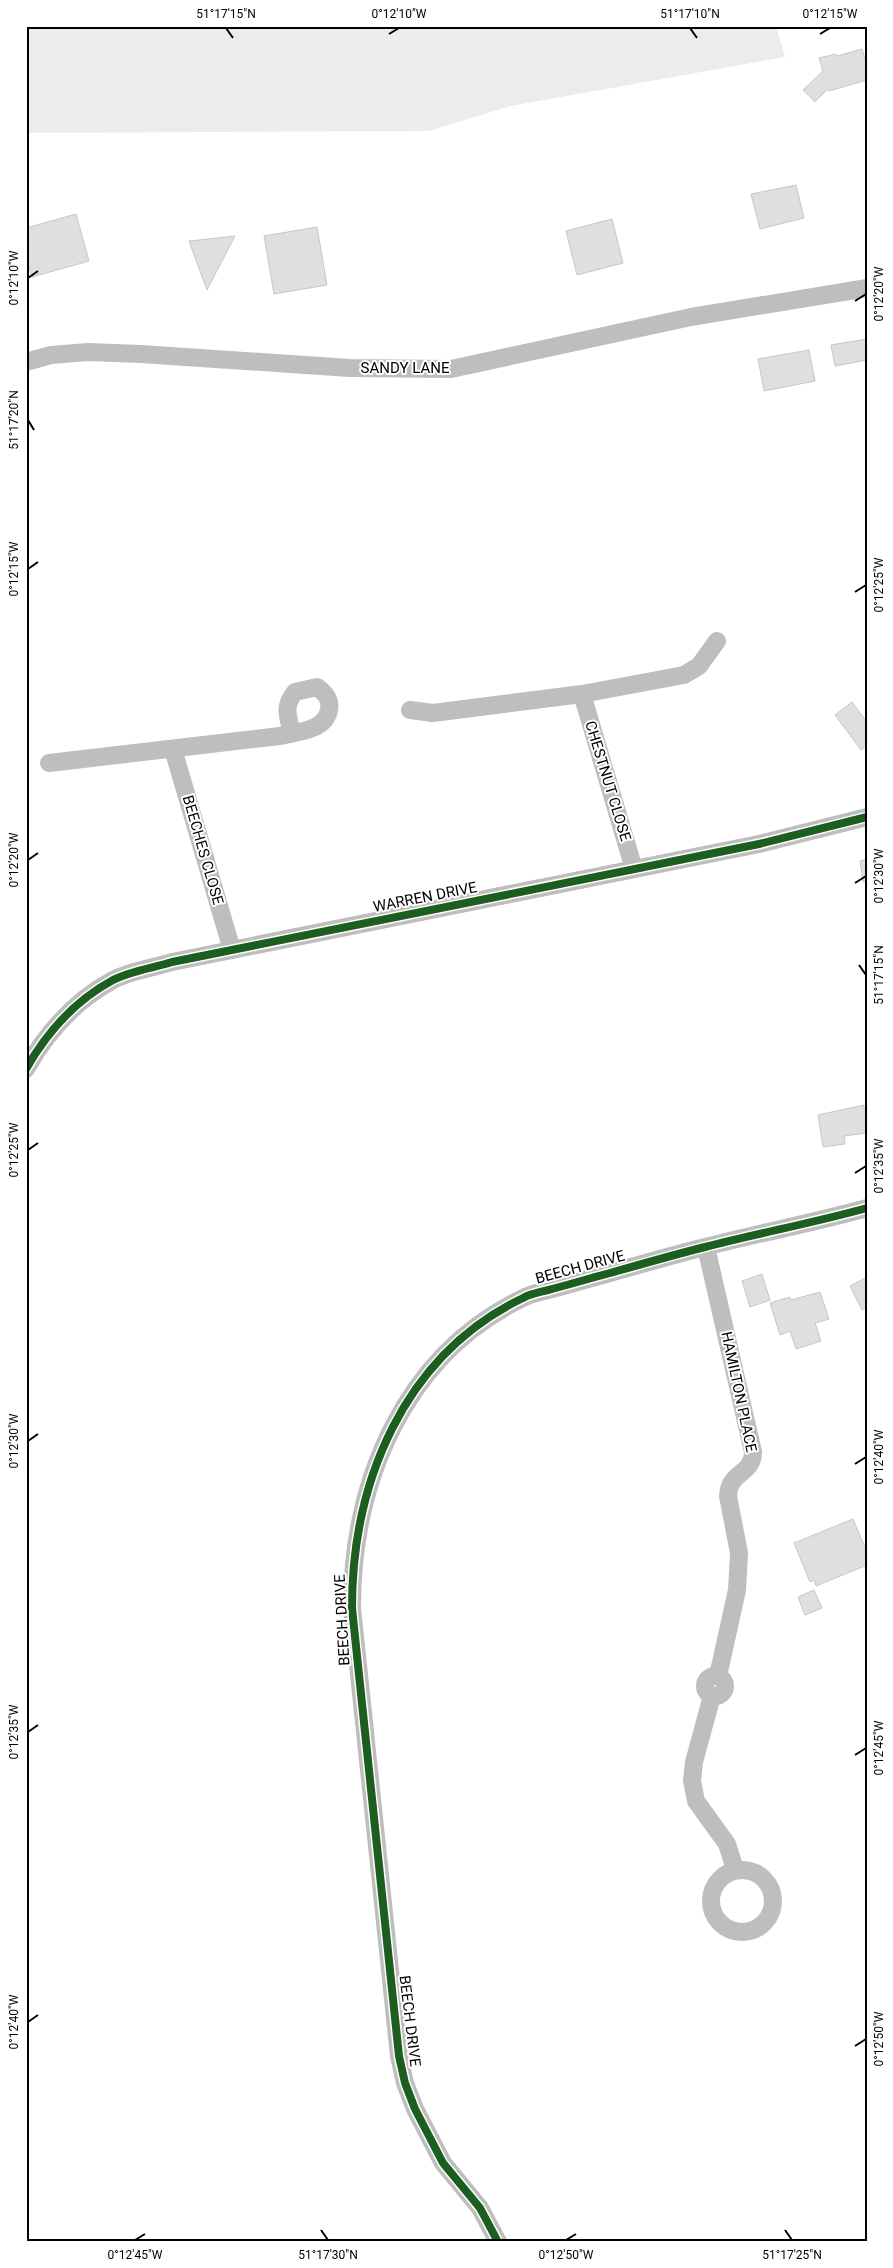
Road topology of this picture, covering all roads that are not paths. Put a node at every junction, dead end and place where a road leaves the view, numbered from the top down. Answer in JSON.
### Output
{"nodes":[{"id":1,"x":867,"y":288,"type":"edge"},
{"id":2,"x":26,"y":362,"type":"edge"},
{"id":3,"x":717,"y":641,"type":"dead end"},
{"id":4,"x":582,"y":694,"type":"junction"},
{"id":5,"x":410,"y":710,"type":"dead end"},
{"id":6,"x":286,"y":735,"type":"dead end"},
{"id":7,"x":173,"y":749,"type":"junction"},
{"id":8,"x":49,"y":764,"type":"dead end"},
{"id":9,"x":867,"y":816,"type":"edge"},
{"id":10,"x":634,"y":869,"type":"junction"},
{"id":11,"x":232,"y":950,"type":"junction"},
{"id":12,"x":26,"y":1069,"type":"edge"},
{"id":13,"x":867,"y":1208,"type":"edge"},
{"id":14,"x":706,"y":1247,"type":"junction"},
{"id":15,"x":735,"y":1869,"type":"dead end"},
{"id":16,"x":498,"y":2242,"type":"edge"}],
"edges":[{"from":1,"to":2,"type":"street","name":"SANDY LANE"},
{"from":3,"to":4,"type":"street"},
{"from":4,"to":5,"type":"street"},
{"from":4,"to":10,"type":"street","name":"CHESTNUT CLOSE"},
{"from":6,"to":7,"type":"street"},
{"from":7,"to":8,"type":"street"},
{"from":7,"to":11,"type":"street","name":"BEECHES CLOSE"},
{"from":9,"to":10,"type":"street","name":"WARREN DRIVE"},
{"from":10,"to":11,"type":"street","name":"WARREN DRIVE"},
{"from":11,"to":12,"type":"street","name":"WARREN DRIVE"},
{"from":13,"to":14,"type":"street","name":"BEECH DRIVE"},
{"from":14,"to":15,"type":"street","name":"HAMILTON PLACE"},
{"from":14,"to":16,"type":"street","name":"BEECH DRIVE"}]}
